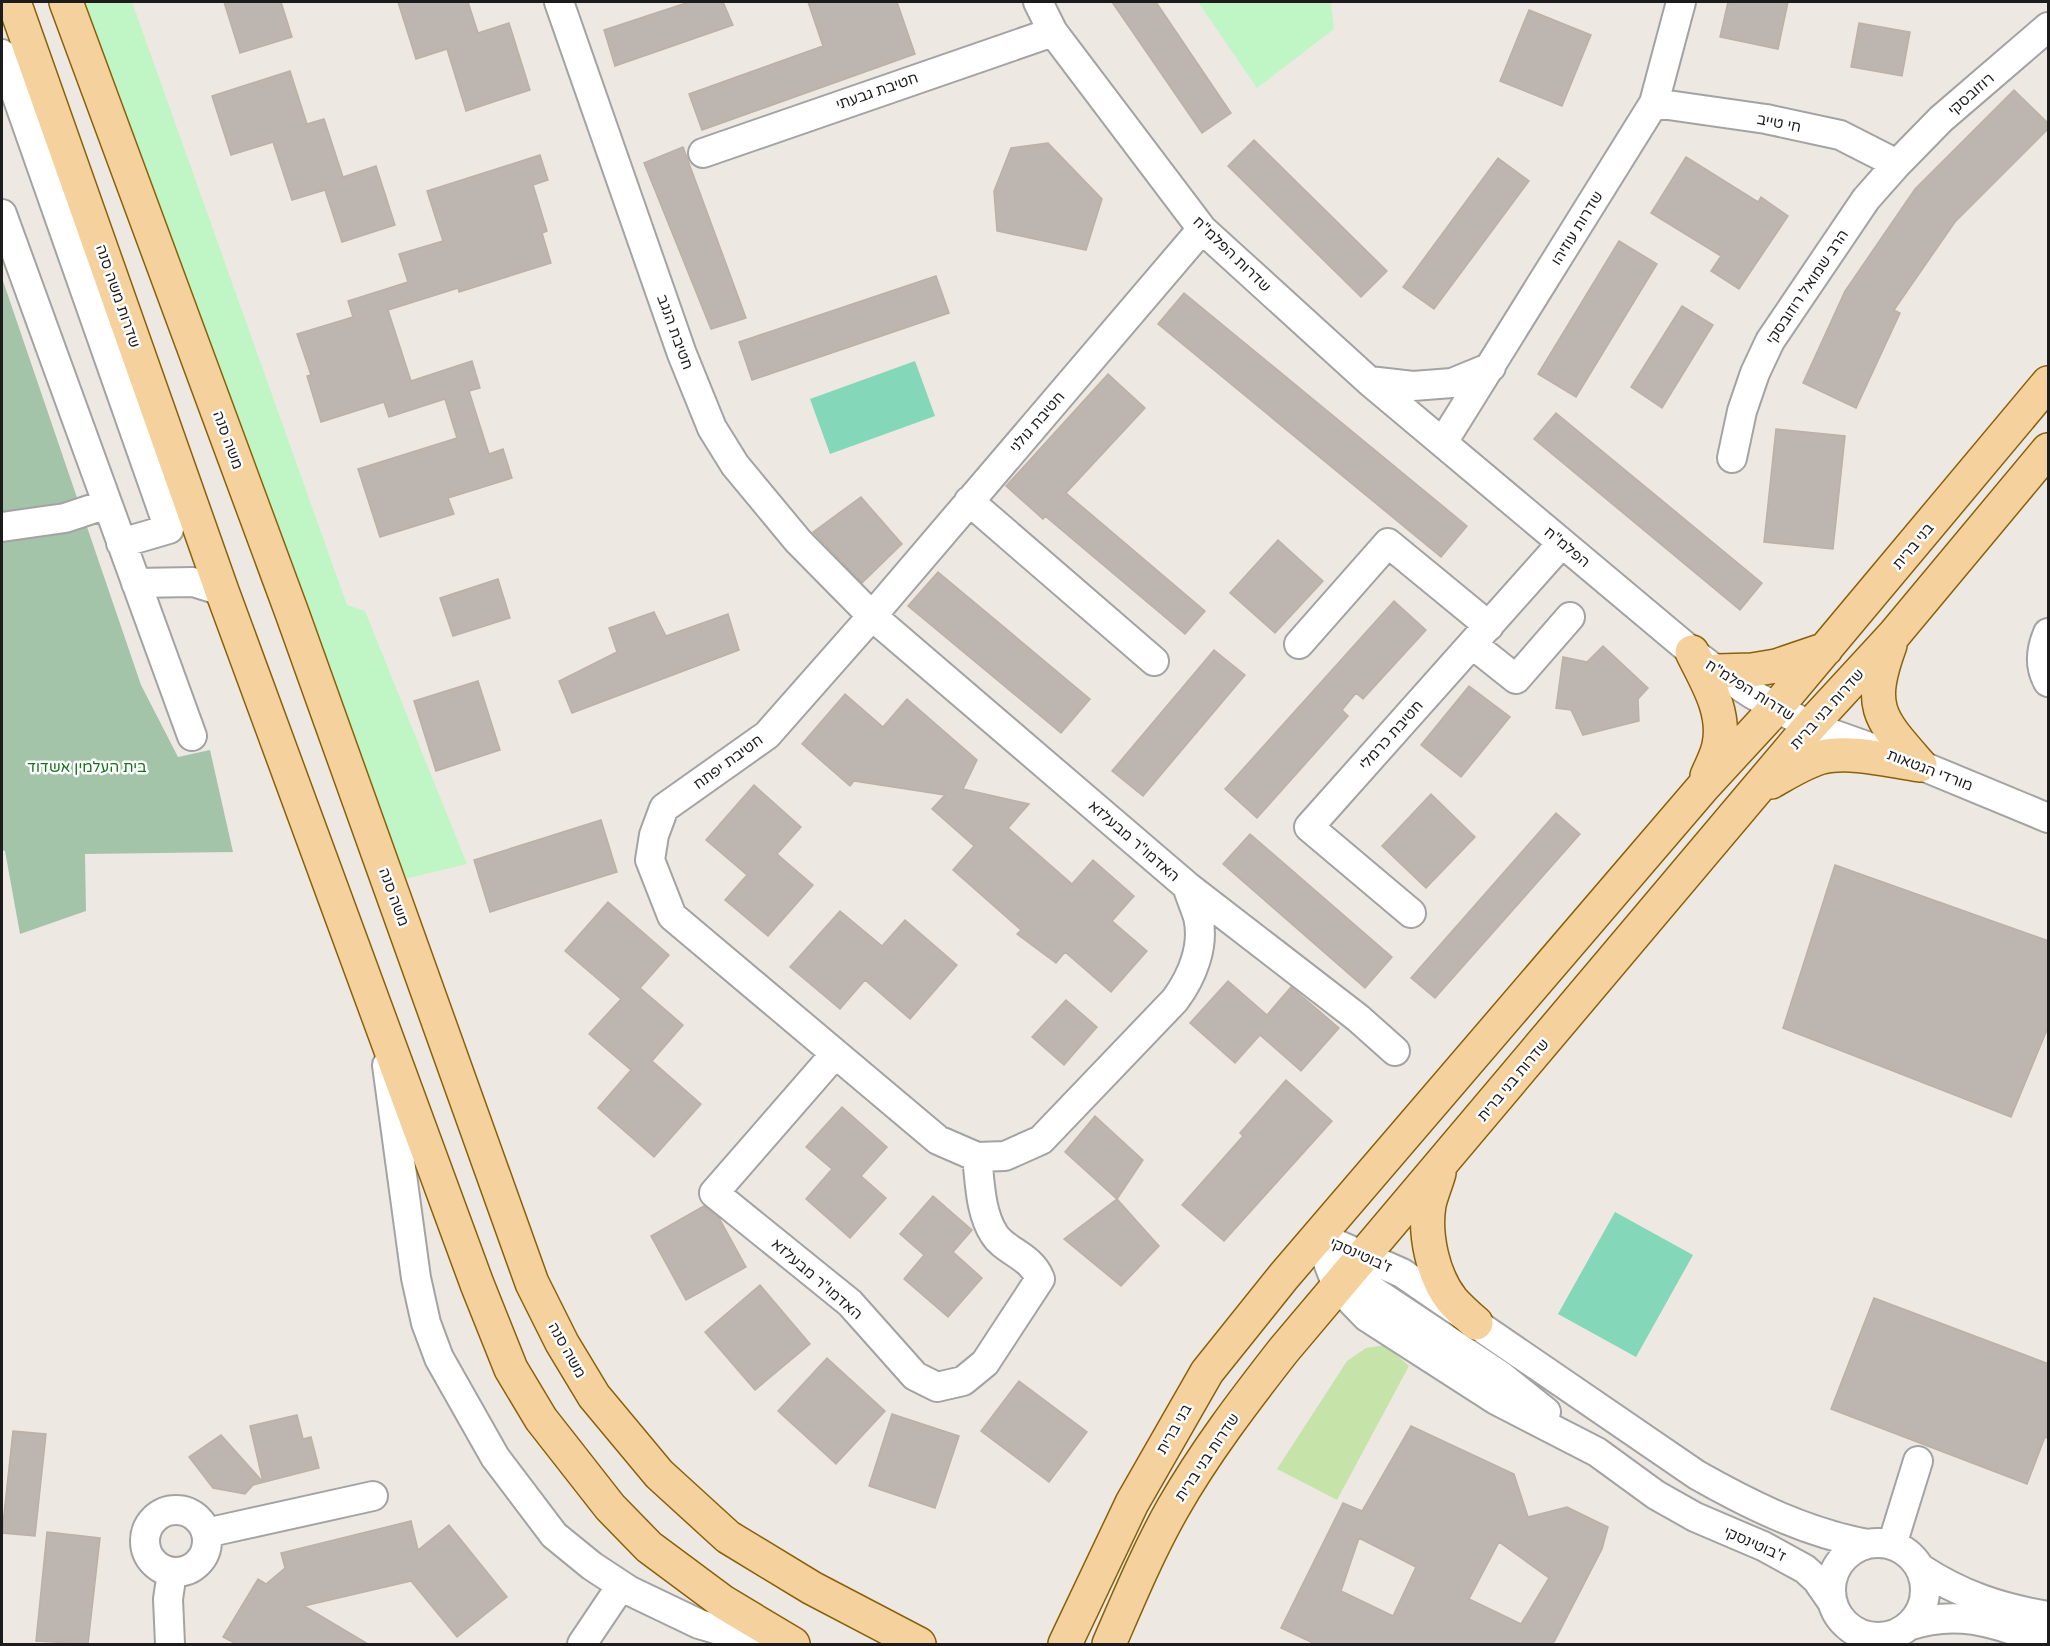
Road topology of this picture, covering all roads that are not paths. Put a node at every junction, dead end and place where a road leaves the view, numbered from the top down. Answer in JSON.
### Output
{"nodes":[{"id":1,"x":14,"y":2,"type":"edge"},
{"id":2,"x":66,"y":2,"type":"edge"},
{"id":3,"x":1038,"y":2,"type":"edge"},
{"id":4,"x":1682,"y":2,"type":"edge"},
{"id":5,"x":568,"y":4,"type":"edge"},
{"id":6,"x":2049,"y":27,"type":"edge"},
{"id":7,"x":1053,"y":32,"type":"junction"},
{"id":8,"x":2,"y":54,"type":"edge"},
{"id":9,"x":1654,"y":103,"type":"junction"},
{"id":10,"x":703,"y":153,"type":"dead end"},
{"id":11,"x":1897,"y":164,"type":"junction"},
{"id":12,"x":2,"y":214,"type":"edge"},
{"id":13,"x":1202,"y":229,"type":"junction"},
{"id":14,"x":1491,"y":367,"type":"junction"},
{"id":15,"x":1369,"y":381,"type":"junction"},
{"id":16,"x":2049,"y":383,"type":"edge"},
{"id":17,"x":1443,"y":442,"type":"junction"},
{"id":18,"x":2049,"y":450,"type":"edge"},
{"id":19,"x":1732,"y":458,"type":"dead end"},
{"id":20,"x":969,"y":501,"type":"junction"},
{"id":21,"x":107,"y":504,"type":"junction"},
{"id":22,"x":2,"y":527,"type":"edge"},
{"id":23,"x":121,"y":543,"type":"junction"},
{"id":24,"x":1562,"y":543,"type":"junction"},
{"id":25,"x":136,"y":583,"type":"junction"},
{"id":26,"x":222,"y":591,"type":"junction"},
{"id":27,"x":872,"y":616,"type":"junction"},
{"id":28,"x":1570,"y":617,"type":"dead end"},
{"id":29,"x":2049,"y":633,"type":"edge"},
{"id":30,"x":1481,"y":635,"type":"junction"},
{"id":31,"x":1893,"y":636,"type":"junction"},
{"id":32,"x":1299,"y":644,"type":"dead end"},
{"id":33,"x":1827,"y":648,"type":"junction"},
{"id":34,"x":1692,"y":652,"type":"junction"},
{"id":35,"x":1154,"y":661,"type":"dead end"},
{"id":36,"x":1717,"y":672,"type":"junction"},
{"id":37,"x":2049,"y":682,"type":"edge"},
{"id":38,"x":1776,"y":708,"type":"junction"},
{"id":39,"x":1810,"y":726,"type":"junction"},
{"id":40,"x":192,"y":736,"type":"dead end"},
{"id":41,"x":1920,"y":765,"type":"junction"},
{"id":42,"x":1704,"y":786,"type":"junction"},
{"id":43,"x":1759,"y":789,"type":"junction"},
{"id":44,"x":2049,"y":818,"type":"edge"},
{"id":45,"x":650,"y":860,"type":"joint"},
{"id":46,"x":1187,"y":886,"type":"junction"},
{"id":47,"x":1411,"y":914,"type":"dead end"},
{"id":48,"x":382,"y":1021,"type":"junction"},
{"id":49,"x":1395,"y":1051,"type":"dead end"},
{"id":50,"x":835,"y":1054,"type":"junction"},
{"id":51,"x":977,"y":1157,"type":"junction"},
{"id":52,"x":1443,"y":1163,"type":"junction"},
{"id":53,"x":1318,"y":1236,"type":"junction"},
{"id":54,"x":1350,"y":1272,"type":"junction"},
{"id":55,"x":1476,"y":1323,"type":"junction"},
{"id":56,"x":1918,"y":1461,"type":"dead end"},
{"id":57,"x":373,"y":1496,"type":"dead end"},
{"id":58,"x":206,"y":1533,"type":"junction"},
{"id":59,"x":1879,"y":1544,"type":"junction"},
{"id":60,"x":1920,"y":1568,"type":"junction"},
{"id":61,"x":172,"y":1572,"type":"junction"},
{"id":62,"x":621,"y":1586,"type":"junction"},
{"id":63,"x":1834,"y":1606,"type":"junction"},
{"id":64,"x":1123,"y":1612,"type":"junction"},
{"id":65,"x":2049,"y":1616,"type":"edge"},
{"id":66,"x":1908,"y":1626,"type":"junction"},
{"id":67,"x":1070,"y":1633,"type":"edge"},
{"id":68,"x":1875,"y":1640,"type":"edge"},
{"id":69,"x":2049,"y":1642,"type":"edge"},
{"id":70,"x":170,"y":1644,"type":"edge"},
{"id":71,"x":582,"y":1644,"type":"edge"},
{"id":72,"x":766,"y":1644,"type":"edge"},
{"id":73,"x":793,"y":1644,"type":"edge"},
{"id":74,"x":919,"y":1644,"type":"edge"},
{"id":75,"x":1045,"y":1644,"type":"edge"},
{"id":76,"x":1109,"y":1644,"type":"edge"},
{"id":77,"x":1123,"y":1644,"type":"edge"},
{"id":78,"x":1835,"y":1644,"type":"edge"}],
"edges":[{"from":1,"to":26,"type":"main road","name":"שדרות משה סנה"},
{"from":2,"to":74,"type":"main road","name":"משה סנה"},
{"from":3,"to":7,"type":"street","name":"שדרות הפלמ\"ח"},
{"from":4,"to":9,"type":"street","name":"שדרות עוזיהו"},
{"from":5,"to":27,"type":"street","name":"חטיבת הנגב"},
{"from":6,"to":11,"type":"street","name":"רוזובסקי"},
{"from":7,"to":10,"type":"street","name":"חטיבת גבעתי"},
{"from":7,"to":13,"type":"street","name":"שדרות הפלמ\"ח"},
{"from":8,"to":23,"type":"street"},
{"from":9,"to":11,"type":"street","name":"חי טייב"},
{"from":9,"to":14,"type":"street","name":"שדרות עוזיהו"},
{"from":11,"to":19,"type":"street","name":"הרב שמואל רוזובסקי"},
{"from":12,"to":21,"type":"street"},
{"from":13,"to":15,"type":"street","name":"שדרות הפלמ\"ח"},
{"from":13,"to":20,"type":"street","name":"חטיבת גולני"},
{"from":14,"to":15,"type":"street"},
{"from":14,"to":17,"type":"street","name":"שדרות עוזיהו"},
{"from":15,"to":17,"type":"street","name":"שדרות הפלמ\"ח"},
{"from":16,"to":33,"type":"main road","name":"בני ברית"},
{"from":17,"to":24,"type":"street","name":"הפלמ\"ח"},
{"from":18,"to":31,"type":"main road","name":"שדרות בני ברית"},
{"from":20,"to":27,"type":"street","name":"חטיבת גולני"},
{"from":20,"to":35,"type":"street"},
{"from":21,"to":22,"type":"street"},
{"from":21,"to":23,"type":"street"},
{"from":23,"to":25,"type":"street"},
{"from":24,"to":30,"type":"street","name":"חטיבת כרמלי"},
{"from":24,"to":34,"type":"street","name":"הפלמ\"ח"},
{"from":25,"to":26,"type":"street"},
{"from":25,"to":40,"type":"street"},
{"from":26,"to":48,"type":"main road"},
{"from":27,"to":45,"type":"street","name":"חטיבת יפתח"},
{"from":27,"to":46,"type":"street","name":"האדמו\"ר מבעלזא"},
{"from":28,"to":30,"type":"street"},
{"from":29,"to":37,"type":"street"},
{"from":30,"to":32,"type":"street"},
{"from":30,"to":47,"type":"street","name":"חטיבת כרמלי"},
{"from":31,"to":39,"type":"main road","name":"שדרות בני ברית"},
{"from":31,"to":41,"type":"main road"},
{"from":33,"to":36,"type":"main road"},
{"from":33,"to":38,"type":"main road","name":"בני ברית"},
{"from":34,"to":36,"type":"street","name":"שדרות הפלמ\"ח"},
{"from":34,"to":42,"type":"main road"},
{"from":36,"to":38,"type":"street","name":"שדרות הפלמ\"ח"},
{"from":38,"to":39,"type":"street","name":"שדרות הפלמ\"ח"},
{"from":38,"to":42,"type":"main road"},
{"from":39,"to":41,"type":"street","name":"מורדי הגטאות"},
{"from":39,"to":43,"type":"main road","name":"שדרות בני ברית"},
{"from":41,"to":43,"type":"main road"},
{"from":41,"to":44,"type":"street","name":"מורדי הגטאות"},
{"from":42,"to":53,"type":"main road"},
{"from":43,"to":52,"type":"main road","name":"שדרות בני ברית"},
{"from":45,"to":50,"type":"street","name":"האדמו\"ר מבעלזא"},
{"from":46,"to":49,"type":"street"},
{"from":46,"to":51,"type":"street","name":"האדמו\"ר מבעלזא"},
{"from":48,"to":62,"type":"street"},
{"from":48,"to":73,"type":"main road"},
{"from":50,"to":51,"type":"street","name":"האדמו\"ר מבעלזא"},
{"from":50,"to":51,"type":"street","name":"האדמו\"ר מבעלזא"},
{"from":52,"to":54,"type":"main road","name":"שדרות בני ברית"},
{"from":52,"to":55,"type":"main road"},
{"from":53,"to":54,"type":"street","name":"ז'בוטינסקי"},
{"from":53,"to":54,"type":"street","name":"ז'בוטינסקי"},
{"from":53,"to":67,"type":"main road","name":"בני ברית"},
{"from":54,"to":55,"type":"street","name":"ז'בוטינסקי"},
{"from":54,"to":63,"type":"street","name":"ז'בוטינסקי"},
{"from":54,"to":64,"type":"main road","name":"שדרות בני ברית"},
{"from":55,"to":59,"type":"street","name":"ז'בוטינסקי"},
{"from":56,"to":59,"type":"street"},
{"from":57,"to":58,"type":"street"},
{"from":58,"to":61,"type":"street"},
{"from":58,"to":61,"type":"street"},
{"from":59,"to":60,"type":"street"},
{"from":59,"to":63,"type":"street"},
{"from":60,"to":65,"type":"street"},
{"from":60,"to":66,"type":"street"},
{"from":61,"to":70,"type":"street"},
{"from":62,"to":71,"type":"street"},
{"from":62,"to":72,"type":"street"},
{"from":63,"to":68,"type":"street"},
{"from":63,"to":78,"type":"street"},
{"from":64,"to":76,"type":"main road","name":"שדרות בני ברית"},
{"from":64,"to":77,"type":"main road"},
{"from":66,"to":68,"type":"street"},
{"from":66,"to":69,"type":"street"},
{"from":67,"to":75,"type":"main road"}]}
